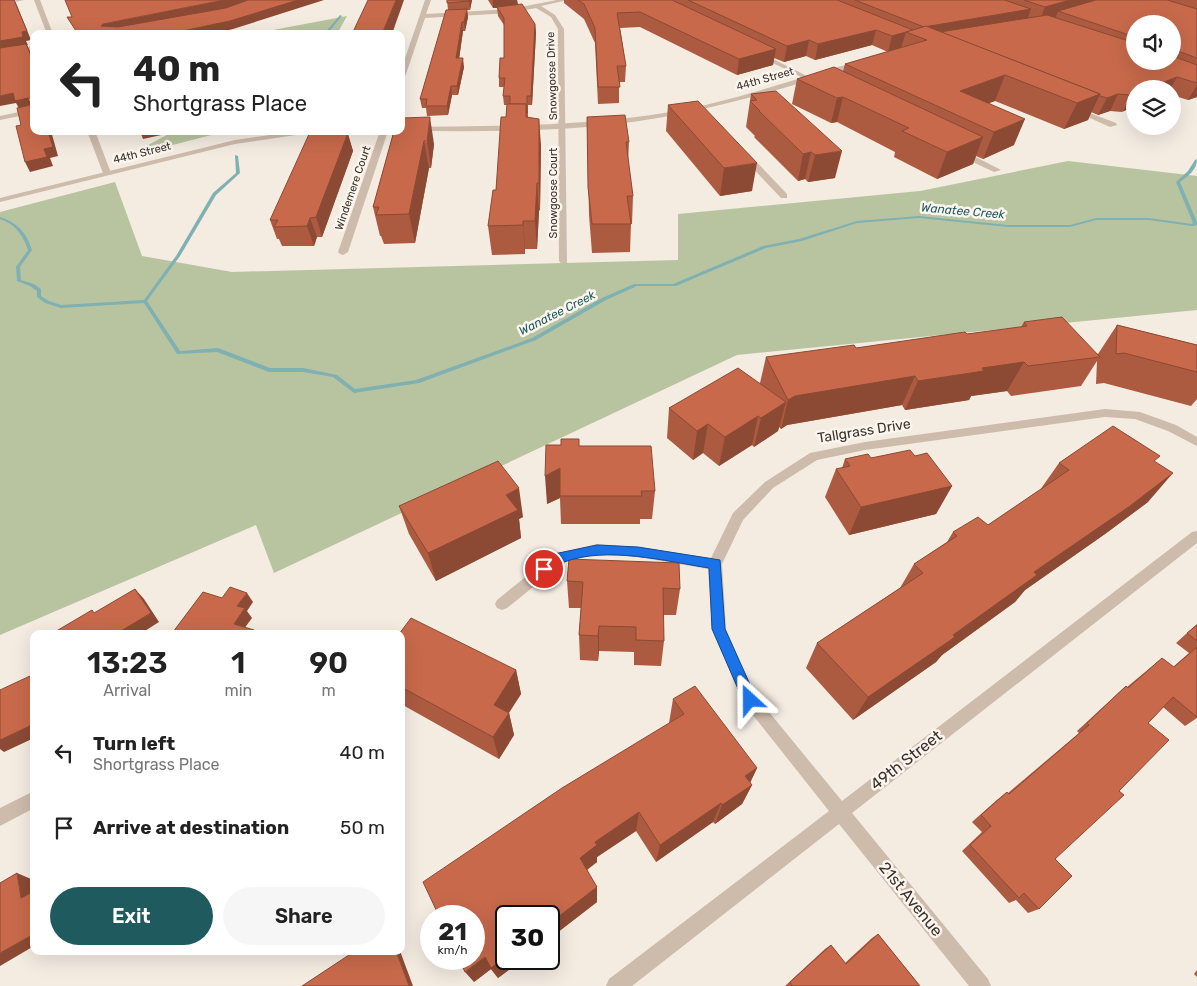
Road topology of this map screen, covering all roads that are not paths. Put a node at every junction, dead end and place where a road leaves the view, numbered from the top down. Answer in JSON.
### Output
{"nodes":[{"id":1,"x":21,"y":0,"type":"edge"},
{"id":2,"x":37,"y":0,"type":"edge"},
{"id":3,"x":428,"y":0,"type":"edge"},
{"id":4,"x":565,"y":0,"type":"edge"},
{"id":5,"x":0,"y":3,"type":"edge"},
{"id":6,"x":538,"y":6,"type":"junction"},
{"id":7,"x":422,"y":16,"type":"junction"},
{"id":8,"x":48,"y":30,"type":"edge"},
{"id":9,"x":30,"y":49,"type":"edge"},
{"id":10,"x":752,"y":51,"type":"edge"},
{"id":11,"x":0,"y":54,"type":"edge"},
{"id":12,"x":865,"y":62,"type":"edge"},
{"id":13,"x":405,"y":68,"type":"edge"},
{"id":14,"x":808,"y":78,"type":"junction"},
{"id":15,"x":828,"y":88,"type":"edge"},
{"id":16,"x":1068,"y":106,"type":"edge"},
{"id":17,"x":701,"y":108,"type":"junction"},
{"id":18,"x":30,"y":112,"type":"edge"},
{"id":19,"x":709,"y":116,"type":"edge"},
{"id":20,"x":0,"y":118,"type":"edge"},
{"id":21,"x":1113,"y":125,"type":"dead end"},
{"id":22,"x":564,"y":126,"type":"junction"},
{"id":23,"x":405,"y":129,"type":"edge"},
{"id":24,"x":92,"y":135,"type":"edge"},
{"id":25,"x":289,"y":135,"type":"edge"},
{"id":26,"x":383,"y":135,"type":"edge"},
{"id":27,"x":952,"y":149,"type":"edge"},
{"id":28,"x":743,"y":153,"type":"edge"},
{"id":29,"x":997,"y":170,"type":"dead end"},
{"id":30,"x":107,"y":173,"type":"junction"},
{"id":31,"x":784,"y":196,"type":"dead end"},
{"id":32,"x":0,"y":200,"type":"edge"},
{"id":33,"x":343,"y":252,"type":"dead end"},
{"id":34,"x":564,"y":261,"type":"dead end"},
{"id":35,"x":1197,"y":442,"type":"edge"},
{"id":36,"x":1197,"y":536,"type":"edge"},
{"id":37,"x":715,"y":564,"type":"junction"},
{"id":38,"x":502,"y":604,"type":"dead end"},
{"id":39,"x":30,"y":801,"type":"edge"},
{"id":40,"x":840,"y":812,"type":"junction"},
{"id":41,"x":0,"y":817,"type":"edge"},
{"id":42,"x":616,"y":986,"type":"edge"},
{"id":43,"x":982,"y":986,"type":"edge"}],
"edges":[{"from":1,"to":5,"type":"street"},
{"from":2,"to":8,"type":"street"},
{"from":3,"to":7,"type":"street"},
{"from":4,"to":6,"type":"street"},
{"from":6,"to":7,"type":"street"},
{"from":6,"to":22,"type":"street","name":"Snowgoose Drive"},
{"from":7,"to":13,"type":"street"},
{"from":9,"to":11,"type":"street"},
{"from":10,"to":14,"type":"street"},
{"from":12,"to":14,"type":"street","name":"44th Street"},
{"from":14,"to":15,"type":"street"},
{"from":14,"to":17,"type":"street","name":"44th Street"},
{"from":16,"to":21,"type":"street"},
{"from":17,"to":19,"type":"street"},
{"from":17,"to":22,"type":"street","name":"44th Street"},
{"from":18,"to":20,"type":"street"},
{"from":22,"to":23,"type":"street","name":"44th Street"},
{"from":22,"to":34,"type":"street","name":"Snowgoose Court"},
{"from":24,"to":30,"type":"street"},
{"from":25,"to":30,"type":"street","name":"44th Street"},
{"from":26,"to":33,"type":"street","name":"Windemere Court"},
{"from":27,"to":29,"type":"street"},
{"from":28,"to":31,"type":"street"},
{"from":30,"to":32,"type":"street","name":"44th Street"},
{"from":35,"to":37,"type":"street","name":"Tallgrass Drive"},
{"from":36,"to":40,"type":"street","name":"49th Street"},
{"from":37,"to":38,"type":"street"},
{"from":37,"to":40,"type":"street","name":"Tallgrass Drive"},
{"from":39,"to":41,"type":"street"},
{"from":40,"to":42,"type":"street","name":"49th Street"},
{"from":40,"to":43,"type":"street","name":"21st Avenue"}]}
